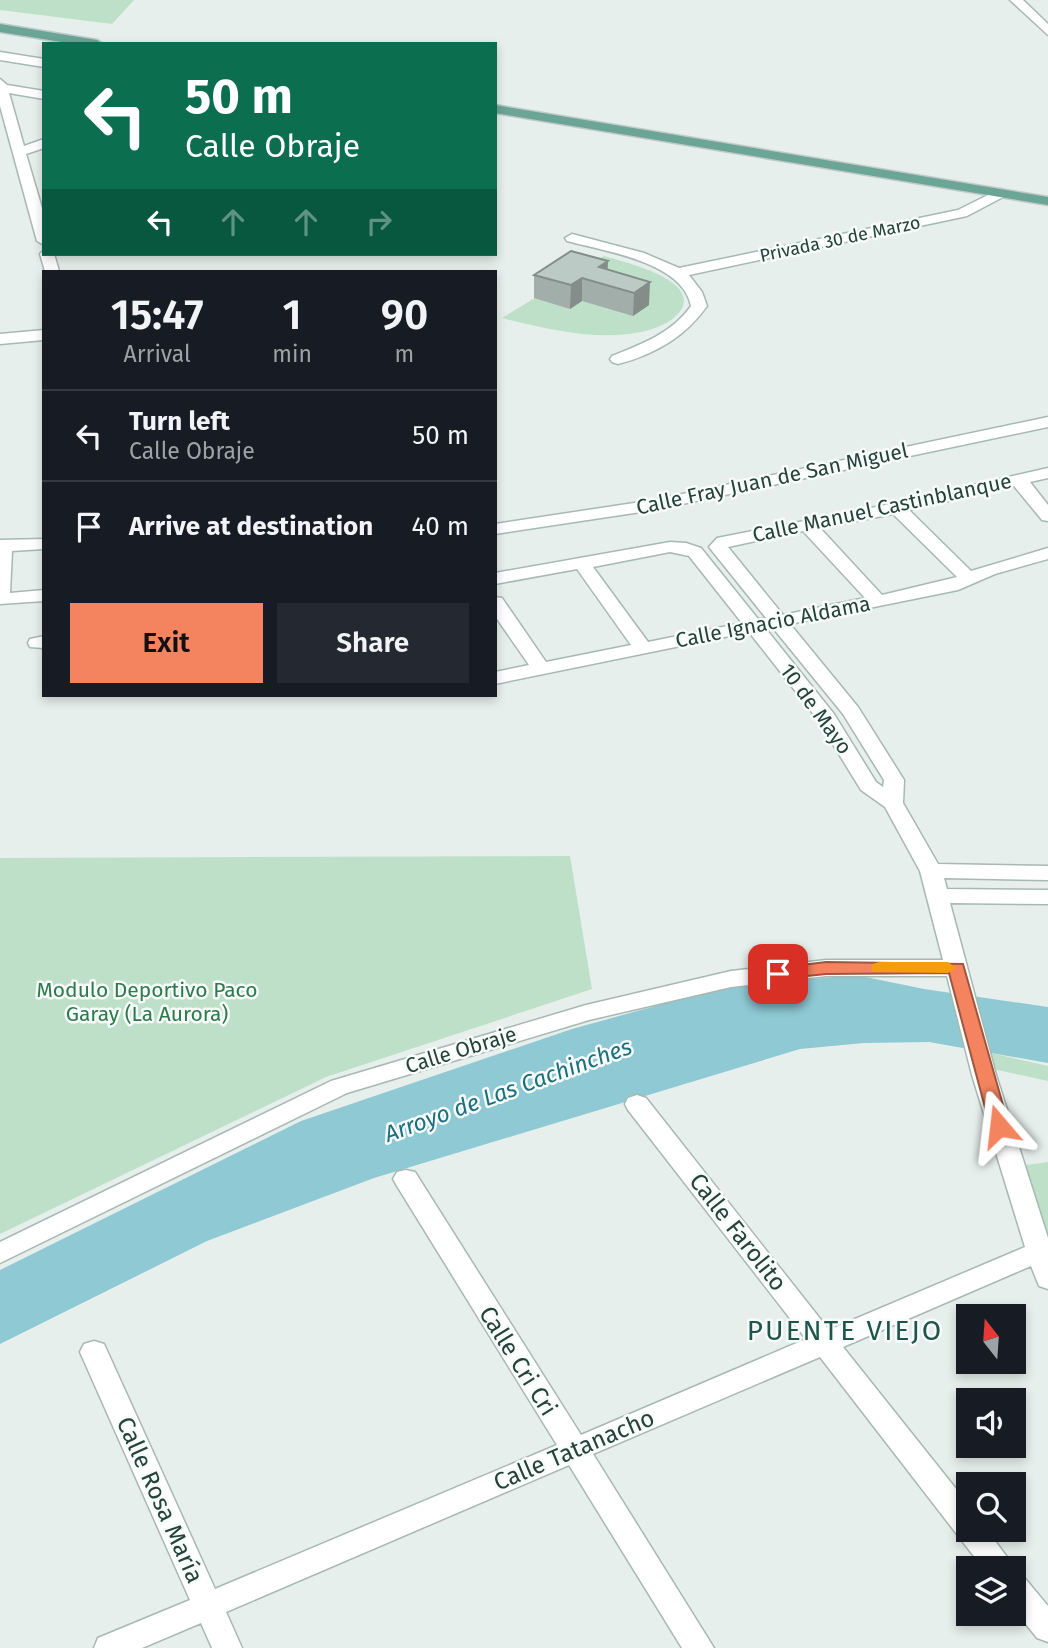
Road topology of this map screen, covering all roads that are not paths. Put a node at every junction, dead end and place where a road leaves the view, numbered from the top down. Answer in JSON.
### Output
{"nodes":[{"id":1,"x":1016,"y":0,"type":"edge"},
{"id":2,"x":0,"y":28,"type":"edge"},
{"id":3,"x":1048,"y":31,"type":"edge"},
{"id":4,"x":85,"y":42,"type":"edge"},
{"id":5,"x":0,"y":56,"type":"edge"},
{"id":6,"x":40,"y":62,"type":"edge"},
{"id":7,"x":0,"y":85,"type":"edge"},
{"id":8,"x":42,"y":95,"type":"edge"},
{"id":9,"x":497,"y":109,"type":"edge"},
{"id":10,"x":42,"y":144,"type":"edge"},
{"id":11,"x":19,"y":152,"type":"junction"},
{"id":12,"x":1000,"y":193,"type":"junction"},
{"id":13,"x":1048,"y":201,"type":"edge"},
{"id":14,"x":39,"y":204,"type":"edge"},
{"id":15,"x":42,"y":226,"type":"edge"},
{"id":16,"x":572,"y":238,"type":"dead end"},
{"id":17,"x":677,"y":273,"type":"junction"},
{"id":18,"x":42,"y":335,"type":"edge"},
{"id":19,"x":0,"y":339,"type":"edge"},
{"id":20,"x":618,"y":359,"type":"dead end"},
{"id":21,"x":1048,"y":422,"type":"edge"},
{"id":22,"x":1048,"y":473,"type":"edge"},
{"id":23,"x":1018,"y":479,"type":"junction"},
{"id":24,"x":896,"y":507,"type":"junction"},
{"id":25,"x":1048,"y":516,"type":"edge"},
{"id":26,"x":807,"y":525,"type":"junction"},
{"id":27,"x":497,"y":529,"type":"edge"},
{"id":28,"x":42,"y":544,"type":"edge"},
{"id":29,"x":1,"y":546,"type":"edge"},
{"id":30,"x":718,"y":547,"type":"joint"},
{"id":31,"x":1048,"y":553,"type":"edge"},
{"id":32,"x":581,"y":563,"type":"junction"},
{"id":33,"x":497,"y":579,"type":"edge"},
{"id":34,"x":969,"y":579,"type":"junction"},
{"id":35,"x":42,"y":595,"type":"edge"},
{"id":36,"x":1,"y":599,"type":"edge"},
{"id":37,"x":878,"y":601,"type":"junction"},
{"id":38,"x":497,"y":604,"type":"edge"},
{"id":39,"x":778,"y":621,"type":"junction"},
{"id":40,"x":753,"y":626,"type":"junction"},
{"id":41,"x":643,"y":648,"type":"junction"},
{"id":42,"x":541,"y":669,"type":"junction"},
{"id":43,"x":497,"y":678,"type":"edge"},
{"id":44,"x":861,"y":726,"type":"junction"},
{"id":45,"x":835,"y":730,"type":"junction"},
{"id":46,"x":893,"y":803,"type":"junction"},
{"id":47,"x":931,"y":871,"type":"junction"},
{"id":48,"x":1048,"y":873,"type":"edge"},
{"id":49,"x":938,"y":896,"type":"junction"},
{"id":50,"x":1048,"y":897,"type":"edge"},
{"id":51,"x":957,"y":968,"type":"junction"},
{"id":52,"x":636,"y":1104,"type":"dead end"},
{"id":53,"x":406,"y":1179,"type":"dead end"},
{"id":54,"x":0,"y":1253,"type":"edge"},
{"id":55,"x":1043,"y":1266,"type":"edge"},
{"id":56,"x":825,"y":1343,"type":"junction"},
{"id":57,"x":94,"y":1352,"type":"dead end"},
{"id":58,"x":574,"y":1450,"type":"junction"},
{"id":59,"x":956,"y":1511,"type":"edge"},
{"id":60,"x":980,"y":1542,"type":"edge"},
{"id":61,"x":991,"y":1556,"type":"edge"},
{"id":62,"x":1026,"y":1601,"type":"edge"},
{"id":63,"x":208,"y":1606,"type":"junction"},
{"id":64,"x":1048,"y":1629,"type":"edge"},
{"id":65,"x":109,"y":1648,"type":"edge"},
{"id":66,"x":227,"y":1648,"type":"edge"},
{"id":67,"x":699,"y":1648,"type":"edge"}],
"edges":[{"from":1,"to":3,"type":"street"},
{"from":2,"to":4,"type":"main road"},
{"from":5,"to":6,"type":"street"},
{"from":6,"to":7,"type":"street"},
{"from":7,"to":8,"type":"street"},
{"from":7,"to":11,"type":"street"},
{"from":9,"to":12,"type":"main road"},
{"from":10,"to":11,"type":"street"},
{"from":11,"to":14,"type":"street"},
{"from":12,"to":13,"type":"main road"},
{"from":12,"to":17,"type":"street","name":"Privada 30 de Marzo"},
{"from":14,"to":15,"type":"street"},
{"from":16,"to":17,"type":"street"},
{"from":17,"to":20,"type":"street"},
{"from":18,"to":19,"type":"street"},
{"from":21,"to":27,"type":"street","name":"Calle Fray Juan de San Miguel"},
{"from":22,"to":23,"type":"street","name":"Calle Manuel Castinblanque"},
{"from":23,"to":24,"type":"street","name":"Calle Manuel Castinblanque"},
{"from":23,"to":25,"type":"street"},
{"from":24,"to":26,"type":"street","name":"Calle Manuel Castinblanque"},
{"from":24,"to":34,"type":"street"},
{"from":26,"to":30,"type":"street","name":"Calle Manuel Castinblanque"},
{"from":26,"to":37,"type":"street"},
{"from":28,"to":29,"type":"street"},
{"from":29,"to":36,"type":"street"},
{"from":30,"to":39,"type":"street","name":"10 de Mayo"},
{"from":31,"to":34,"type":"street","name":"Calle Ignacio Aldama"},
{"from":32,"to":33,"type":"street"},
{"from":32,"to":40,"type":"street","name":"10 de Mayo"},
{"from":32,"to":41,"type":"street"},
{"from":34,"to":37,"type":"street","name":"Calle Ignacio Aldama"},
{"from":35,"to":36,"type":"street"},
{"from":37,"to":39,"type":"street","name":"Calle Ignacio Aldama"},
{"from":38,"to":42,"type":"street"},
{"from":39,"to":40,"type":"street","name":"Calle Ignacio Aldama"},
{"from":39,"to":44,"type":"street","name":"10 de Mayo"},
{"from":40,"to":41,"type":"street","name":"Calle Ignacio Aldama"},
{"from":40,"to":45,"type":"street","name":"10 de Mayo"},
{"from":41,"to":42,"type":"street","name":"Calle Ignacio Aldama"},
{"from":42,"to":43,"type":"street","name":"Calle Ignacio Aldama"},
{"from":44,"to":45,"type":"street"},
{"from":44,"to":46,"type":"street","name":"10 de Mayo"},
{"from":45,"to":46,"type":"street","name":"10 de Mayo"},
{"from":46,"to":47,"type":"street","name":"10 de Mayo"},
{"from":47,"to":48,"type":"street"},
{"from":47,"to":49,"type":"street","name":"10 de Mayo"},
{"from":49,"to":50,"type":"street"},
{"from":49,"to":51,"type":"street","name":"10 de Mayo"},
{"from":51,"to":54,"type":"street","name":"Calle Obraje"},
{"from":51,"to":55,"type":"street","name":"10 de Mayo"},
{"from":52,"to":56,"type":"street","name":"Calle Farolito"},
{"from":53,"to":58,"type":"street","name":"Calle Cri Cri"},
{"from":55,"to":56,"type":"street","name":"Calle Tatanacho"},
{"from":56,"to":58,"type":"street","name":"Calle Tatanacho"},
{"from":56,"to":59,"type":"street","name":"Calle Farolito"},
{"from":57,"to":63,"type":"street","name":"Calle Rosa María"},
{"from":58,"to":63,"type":"street","name":"Calle Tatanacho"},
{"from":58,"to":67,"type":"street","name":"Calle Cri Cri"},
{"from":60,"to":61,"type":"street","name":"Calle Farolito"},
{"from":62,"to":64,"type":"street"},
{"from":63,"to":65,"type":"street","name":"Calle Tatanacho"},
{"from":63,"to":66,"type":"street","name":"Calle Rosa María"}]}
